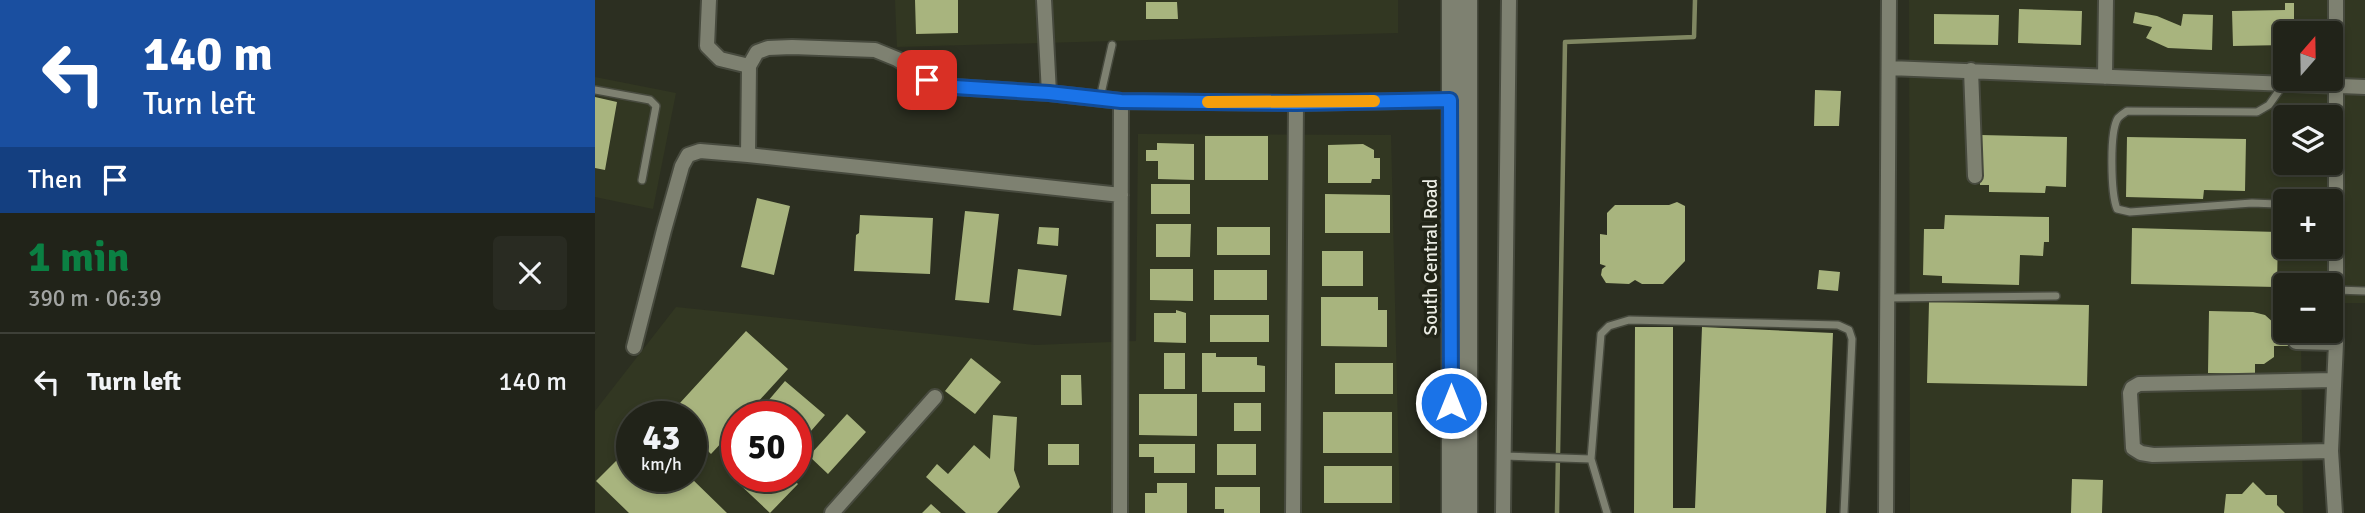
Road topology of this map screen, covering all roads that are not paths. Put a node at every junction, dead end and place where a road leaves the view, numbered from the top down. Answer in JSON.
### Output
{"nodes":[{"id":1,"x":709,"y":0,"type":"edge"},
{"id":2,"x":1044,"y":0,"type":"edge"},
{"id":3,"x":1451,"y":0,"type":"edge"},
{"id":4,"x":1468,"y":0,"type":"edge"},
{"id":5,"x":1509,"y":0,"type":"edge"},
{"id":6,"x":1889,"y":0,"type":"edge"},
{"id":7,"x":2106,"y":0,"type":"edge"},
{"id":8,"x":2336,"y":0,"type":"edge"},
{"id":9,"x":2336,"y":21,"type":"edge"},
{"id":10,"x":1112,"y":45,"type":"dead end"},
{"id":11,"x":750,"y":66,"type":"junction"},
{"id":12,"x":1889,"y":68,"type":"junction"},
{"id":13,"x":1971,"y":70,"type":"junction"},
{"id":14,"x":2105,"y":77,"type":"junction"},
{"id":15,"x":2273,"y":85,"type":"edge"},
{"id":16,"x":2343,"y":86,"type":"edge"},
{"id":17,"x":2365,"y":87,"type":"edge"},
{"id":18,"x":595,"y":90,"type":"edge"},
{"id":19,"x":2279,"y":91,"type":"edge"},
{"id":20,"x":2336,"y":91,"type":"edge"},
{"id":21,"x":1049,"y":93,"type":"junction"},
{"id":22,"x":1100,"y":99,"type":"junction"},
{"id":23,"x":1459,"y":100,"type":"junction"},
{"id":24,"x":1121,"y":101,"type":"junction"},
{"id":25,"x":1296,"y":103,"type":"junction"},
{"id":26,"x":748,"y":155,"type":"junction"},
{"id":27,"x":1975,"y":176,"type":"dead end"},
{"id":28,"x":642,"y":180,"type":"dead end"},
{"id":29,"x":1121,"y":195,"type":"junction"},
{"id":30,"x":2273,"y":204,"type":"edge"},
{"id":31,"x":2336,"y":273,"type":"edge"},
{"id":32,"x":2343,"y":290,"type":"edge"},
{"id":33,"x":2365,"y":291,"type":"edge"},
{"id":34,"x":2056,"y":296,"type":"dead end"},
{"id":35,"x":1887,"y":298,"type":"junction"},
{"id":36,"x":2336,"y":343,"type":"edge"},
{"id":37,"x":634,"y":347,"type":"dead end"},
{"id":38,"x":2333,"y":380,"type":"junction"},
{"id":39,"x":935,"y":397,"type":"dead end"},
{"id":40,"x":2330,"y":451,"type":"junction"},
{"id":41,"x":1504,"y":456,"type":"junction"},
{"id":42,"x":1591,"y":459,"type":"junction"},
{"id":43,"x":832,"y":513,"type":"edge"},
{"id":44,"x":1120,"y":513,"type":"edge"},
{"id":45,"x":1293,"y":513,"type":"edge"},
{"id":46,"x":1451,"y":513,"type":"edge"},
{"id":47,"x":1468,"y":513,"type":"edge"},
{"id":48,"x":1503,"y":513,"type":"edge"},
{"id":49,"x":1607,"y":513,"type":"edge"},
{"id":50,"x":1844,"y":513,"type":"edge"},
{"id":51,"x":1885,"y":513,"type":"edge"},
{"id":52,"x":2335,"y":513,"type":"edge"}],
"edges":[{"from":1,"to":11,"type":"street"},
{"from":2,"to":21,"type":"street"},
{"from":3,"to":23,"type":"main road","name":"South Central Road"},
{"from":4,"to":23,"type":"main road","name":"South Central Road"},
{"from":5,"to":41,"type":"street"},
{"from":6,"to":12,"type":"street"},
{"from":7,"to":14,"type":"street"},
{"from":8,"to":9,"type":"street"},
{"from":10,"to":22,"type":"lane"},
{"from":11,"to":21,"type":"street"},
{"from":11,"to":26,"type":"street"},
{"from":12,"to":13,"type":"street"},
{"from":12,"to":35,"type":"street"},
{"from":13,"to":14,"type":"street"},
{"from":13,"to":27,"type":"street"},
{"from":14,"to":15,"type":"street"},
{"from":16,"to":17,"type":"street"},
{"from":18,"to":28,"type":"lane"},
{"from":19,"to":30,"type":"lane"},
{"from":20,"to":31,"type":"street"},
{"from":21,"to":22,"type":"street"},
{"from":22,"to":24,"type":"street"},
{"from":23,"to":25,"type":"street"},
{"from":23,"to":46,"type":"main road","name":"South Central Road"},
{"from":23,"to":47,"type":"main road","name":"South Central Road"},
{"from":24,"to":25,"type":"street"},
{"from":24,"to":29,"type":"street"},
{"from":25,"to":45,"type":"street"},
{"from":26,"to":29,"type":"street"},
{"from":26,"to":37,"type":"street"},
{"from":29,"to":44,"type":"street"},
{"from":32,"to":33,"type":"lane"},
{"from":34,"to":35,"type":"lane"},
{"from":35,"to":51,"type":"street"},
{"from":36,"to":38,"type":"street"},
{"from":38,"to":40,"type":"street"},
{"from":38,"to":40,"type":"street"},
{"from":39,"to":43,"type":"street"},
{"from":40,"to":52,"type":"street"},
{"from":41,"to":42,"type":"lane"},
{"from":41,"to":48,"type":"street"},
{"from":42,"to":49,"type":"lane"},
{"from":42,"to":50,"type":"lane"}]}
